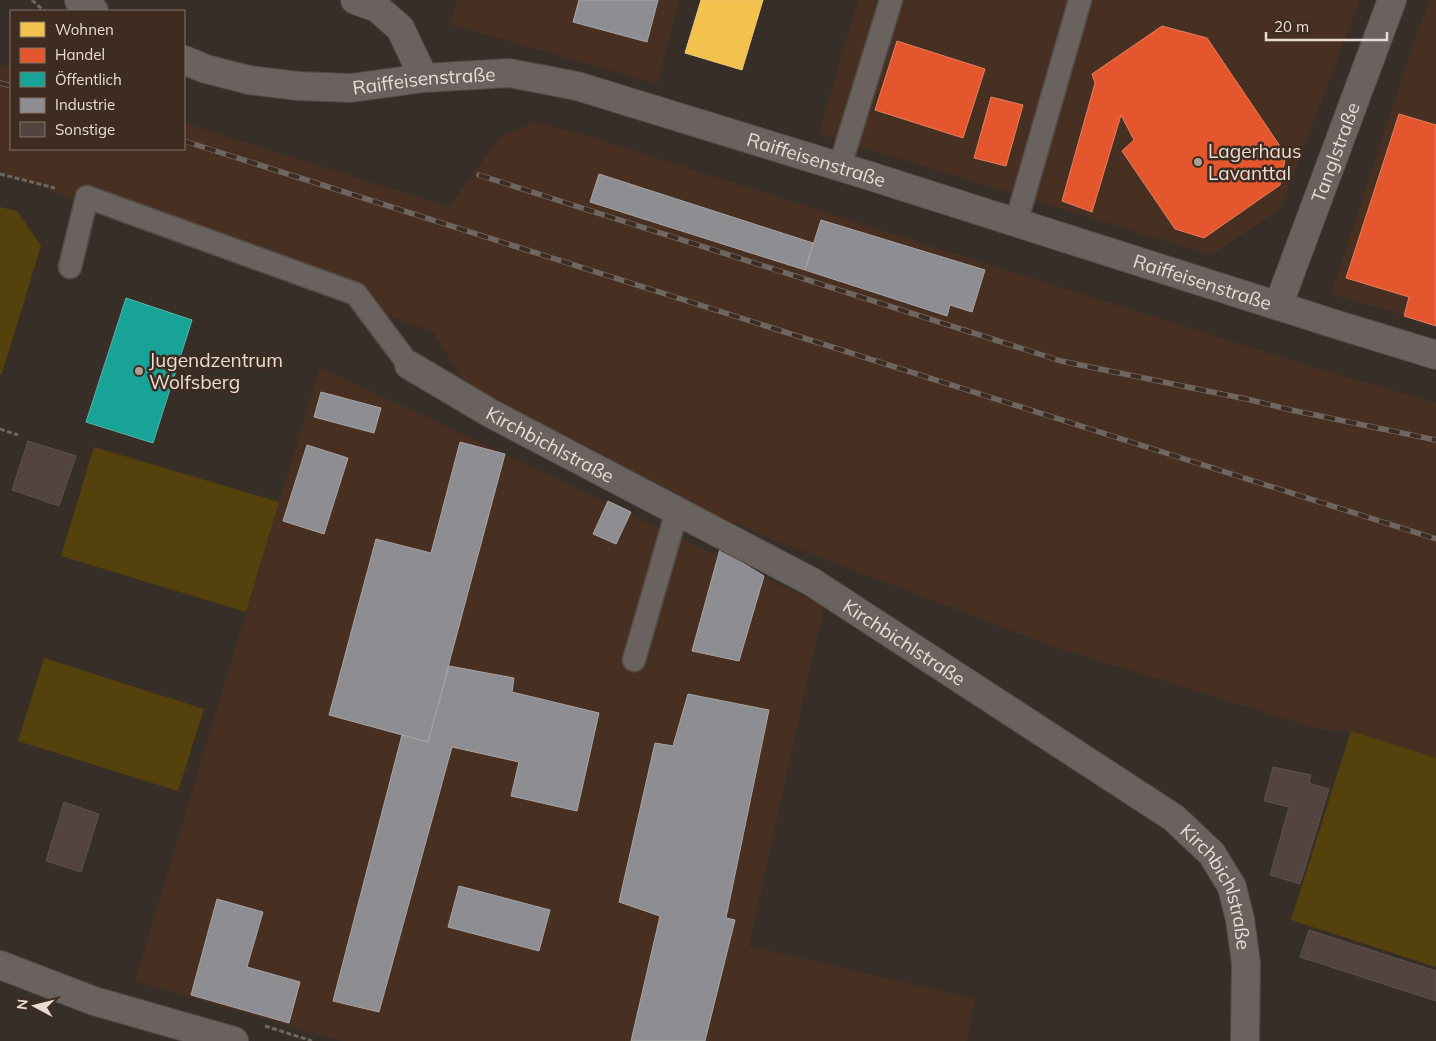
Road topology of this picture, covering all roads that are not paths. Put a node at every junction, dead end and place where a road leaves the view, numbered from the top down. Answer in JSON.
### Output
{"nodes":[{"id":1,"x":79,"y":0,"type":"edge"},
{"id":2,"x":355,"y":0,"type":"edge"},
{"id":3,"x":891,"y":0,"type":"edge"},
{"id":4,"x":1080,"y":0,"type":"edge"},
{"id":5,"x":1392,"y":0,"type":"edge"},
{"id":6,"x":93,"y":10,"type":"edge"},
{"id":7,"x":185,"y":60,"type":"edge"},
{"id":8,"x":424,"y":78,"type":"junction"},
{"id":9,"x":840,"y":166,"type":"junction"},
{"id":10,"x":1016,"y":223,"type":"junction"},
{"id":11,"x":70,"y":267,"type":"dead end"},
{"id":12,"x":1278,"y":306,"type":"junction"},
{"id":13,"x":1436,"y":355,"type":"edge"},
{"id":14,"x":409,"y":365,"type":"joint"},
{"id":15,"x":677,"y":511,"type":"junction"},
{"id":16,"x":634,"y":660,"type":"dead end"},
{"id":17,"x":0,"y":965,"type":"edge"},
{"id":18,"x":234,"y":1041,"type":"edge"},
{"id":19,"x":1244,"y":1041,"type":"edge"}],
"edges":[{"from":1,"to":6,"type":"street"},
{"from":2,"to":8,"type":"street"},
{"from":3,"to":9,"type":"lane"},
{"from":4,"to":10,"type":"lane"},
{"from":5,"to":12,"type":"street","name":"Tanglstraße"},
{"from":7,"to":8,"type":"street","name":"Raiffeisenstraße"},
{"from":8,"to":9,"type":"street","name":"Raiffeisenstraße"},
{"from":9,"to":10,"type":"street","name":"Raiffeisenstraße"},
{"from":10,"to":12,"type":"street","name":"Raiffeisenstraße"},
{"from":11,"to":14,"type":"lane"},
{"from":12,"to":13,"type":"street","name":"Raiffeisenstraße"},
{"from":14,"to":15,"type":"street","name":"Kirchbichlstraße"},
{"from":15,"to":16,"type":"lane"},
{"from":15,"to":19,"type":"street","name":"Kirchbichlstraße"},
{"from":17,"to":18,"type":"street"}]}
